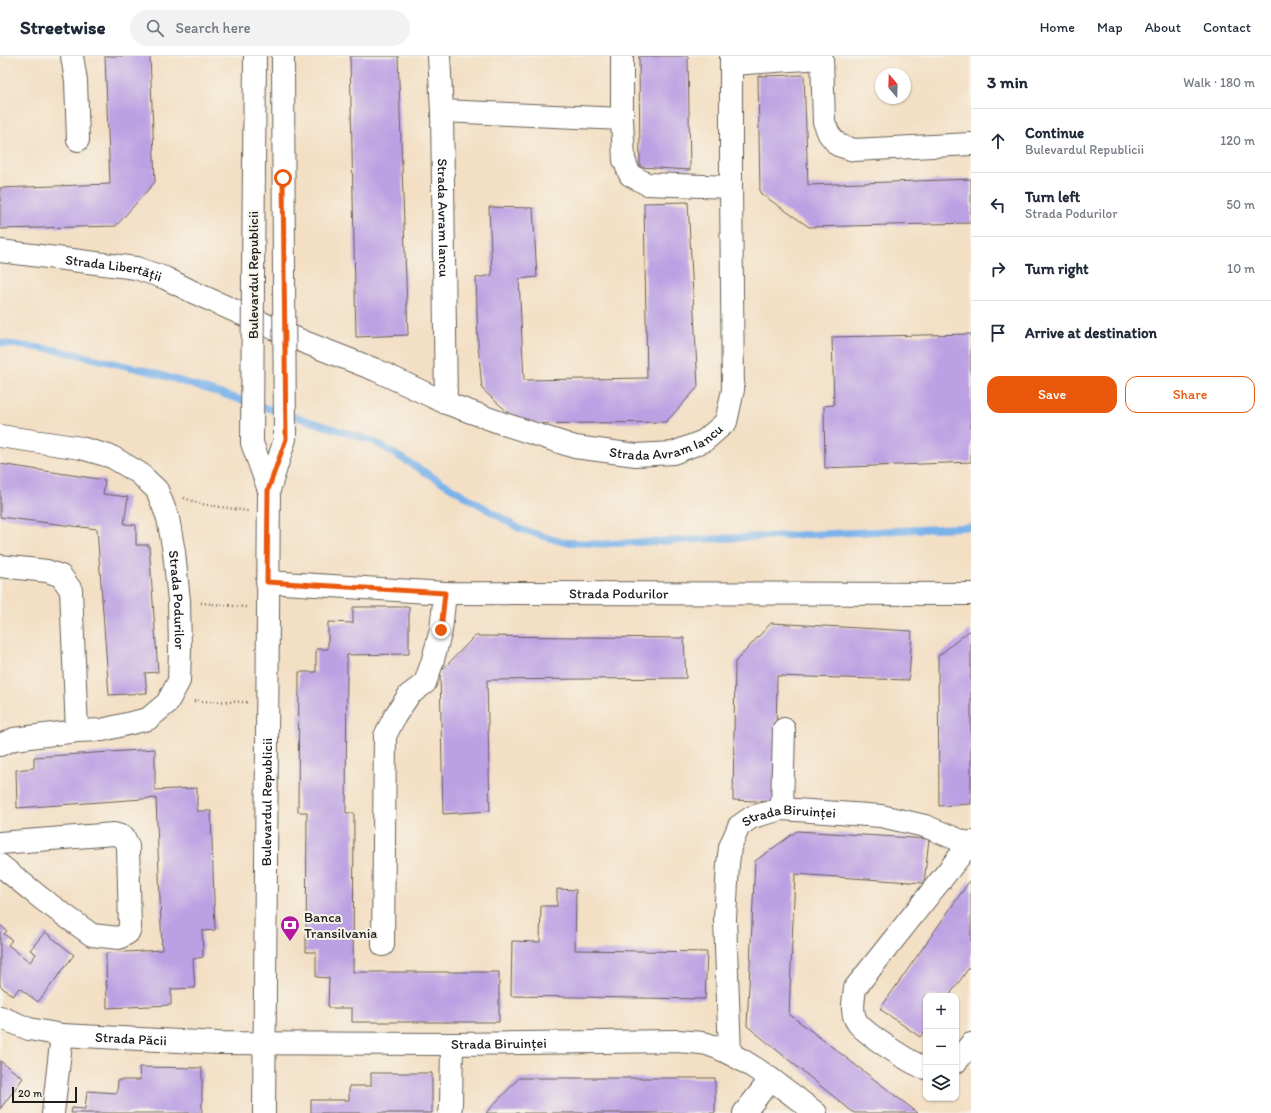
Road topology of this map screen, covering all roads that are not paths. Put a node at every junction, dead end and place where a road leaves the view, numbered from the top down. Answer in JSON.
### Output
{"nodes":[{"id":1,"x":72,"y":56,"type":"edge"},
{"id":2,"x":255,"y":56,"type":"edge"},
{"id":3,"x":283,"y":56,"type":"edge"},
{"id":4,"x":440,"y":56,"type":"edge"},
{"id":5,"x":622,"y":56,"type":"edge"},
{"id":6,"x":830,"y":57,"type":"edge"},
{"id":7,"x":731,"y":60,"type":"edge"},
{"id":8,"x":442,"y":111,"type":"junction"},
{"id":9,"x":622,"y":119,"type":"junction"},
{"id":10,"x":78,"y":140,"type":"dead end"},
{"id":11,"x":971,"y":144,"type":"edge"},
{"id":12,"x":731,"y":187,"type":"junction"},
{"id":13,"x":0,"y":251,"type":"edge"},
{"id":14,"x":304,"y":342,"type":"joint"},
{"id":15,"x":446,"y":404,"type":"junction"},
{"id":16,"x":0,"y":436,"type":"edge"},
{"id":17,"x":268,"y":490,"type":"junction"},
{"id":18,"x":0,"y":566,"type":"edge"},
{"id":19,"x":267,"y":582,"type":"junction"},
{"id":20,"x":445,"y":593,"type":"junction"},
{"id":21,"x":971,"y":594,"type":"edge"},
{"id":22,"x":784,"y":729,"type":"dead end"},
{"id":23,"x":77,"y":731,"type":"junction"},
{"id":24,"x":0,"y":745,"type":"edge"},
{"id":25,"x":782,"y":809,"type":"junction"},
{"id":26,"x":970,"y":843,"type":"edge"},
{"id":27,"x":0,"y":844,"type":"edge"},
{"id":28,"x":0,"y":865,"type":"edge"},
{"id":29,"x":382,"y":945,"type":"dead end"},
{"id":30,"x":0,"y":1017,"type":"edge"},
{"id":31,"x":62,"y":1035,"type":"junction"},
{"id":32,"x":265,"y":1042,"type":"junction"},
{"id":33,"x":452,"y":1044,"type":"junction"},
{"id":34,"x":971,"y":1044,"type":"edge"},
{"id":35,"x":730,"y":1054,"type":"junction"},
{"id":36,"x":959,"y":1058,"type":"edge"},
{"id":37,"x":923,"y":1068,"type":"edge"},
{"id":38,"x":771,"y":1079,"type":"junction"},
{"id":39,"x":53,"y":1113,"type":"edge"},
{"id":40,"x":264,"y":1113,"type":"edge"},
{"id":41,"x":450,"y":1113,"type":"edge"},
{"id":42,"x":744,"y":1113,"type":"edge"},
{"id":43,"x":816,"y":1113,"type":"edge"}],
"edges":[{"from":1,"to":10,"type":"street"},
{"from":2,"to":17,"type":"street","name":"Bulevardul Republicii","bridge":true},
{"from":3,"to":17,"type":"street","name":"Bulevardul Republicii","bridge":true},
{"from":4,"to":8,"type":"street","name":"Strada Avram Iancu"},
{"from":5,"to":9,"type":"street"},
{"from":6,"to":7,"type":"street"},
{"from":6,"to":11,"type":"street"},
{"from":7,"to":12,"type":"street","name":"Strada Avram Iancu"},
{"from":8,"to":9,"type":"street"},
{"from":8,"to":15,"type":"street","name":"Strada Avram Iancu"},
{"from":9,"to":12,"type":"street"},
{"from":12,"to":15,"type":"street","name":"Strada Avram Iancu"},
{"from":13,"to":14,"type":"street","name":"Strada Libertății"},
{"from":14,"to":15,"type":"street","name":"Strada Avram Iancu"},
{"from":16,"to":23,"type":"street","name":"Strada Podurilor"},
{"from":17,"to":19,"type":"street","name":"Bulevardul Republicii"},
{"from":18,"to":23,"type":"street"},
{"from":19,"to":20,"type":"street","name":"Strada Podurilor"},
{"from":19,"to":32,"type":"street","name":"Bulevardul Republicii"},
{"from":20,"to":21,"type":"street","name":"Strada Podurilor"},
{"from":20,"to":29,"type":"street"},
{"from":22,"to":25,"type":"street"},
{"from":23,"to":24,"type":"street","name":"Strada Podurilor"},
{"from":25,"to":26,"type":"street","name":"Strada Biruinței"},
{"from":25,"to":35,"type":"street","name":"Strada Biruinței"},
{"from":26,"to":37,"type":"street","name":"Strada Biruinței"},
{"from":27,"to":28,"type":"street"},
{"from":30,"to":31,"type":"street","name":"Strada Păcii"},
{"from":31,"to":32,"type":"street","name":"Strada Păcii"},
{"from":31,"to":39,"type":"street"},
{"from":32,"to":33,"type":"street","name":"Strada Biruinței"},
{"from":32,"to":40,"type":"street","name":"Bulevardul Republicii"},
{"from":33,"to":35,"type":"street","name":"Strada Biruinței"},
{"from":33,"to":41,"type":"street"},
{"from":34,"to":36,"type":"street"},
{"from":35,"to":38,"type":"street","name":"Strada Biruinței"},
{"from":38,"to":42,"type":"street"},
{"from":38,"to":43,"type":"street","name":"Strada Biruinței"}]}
